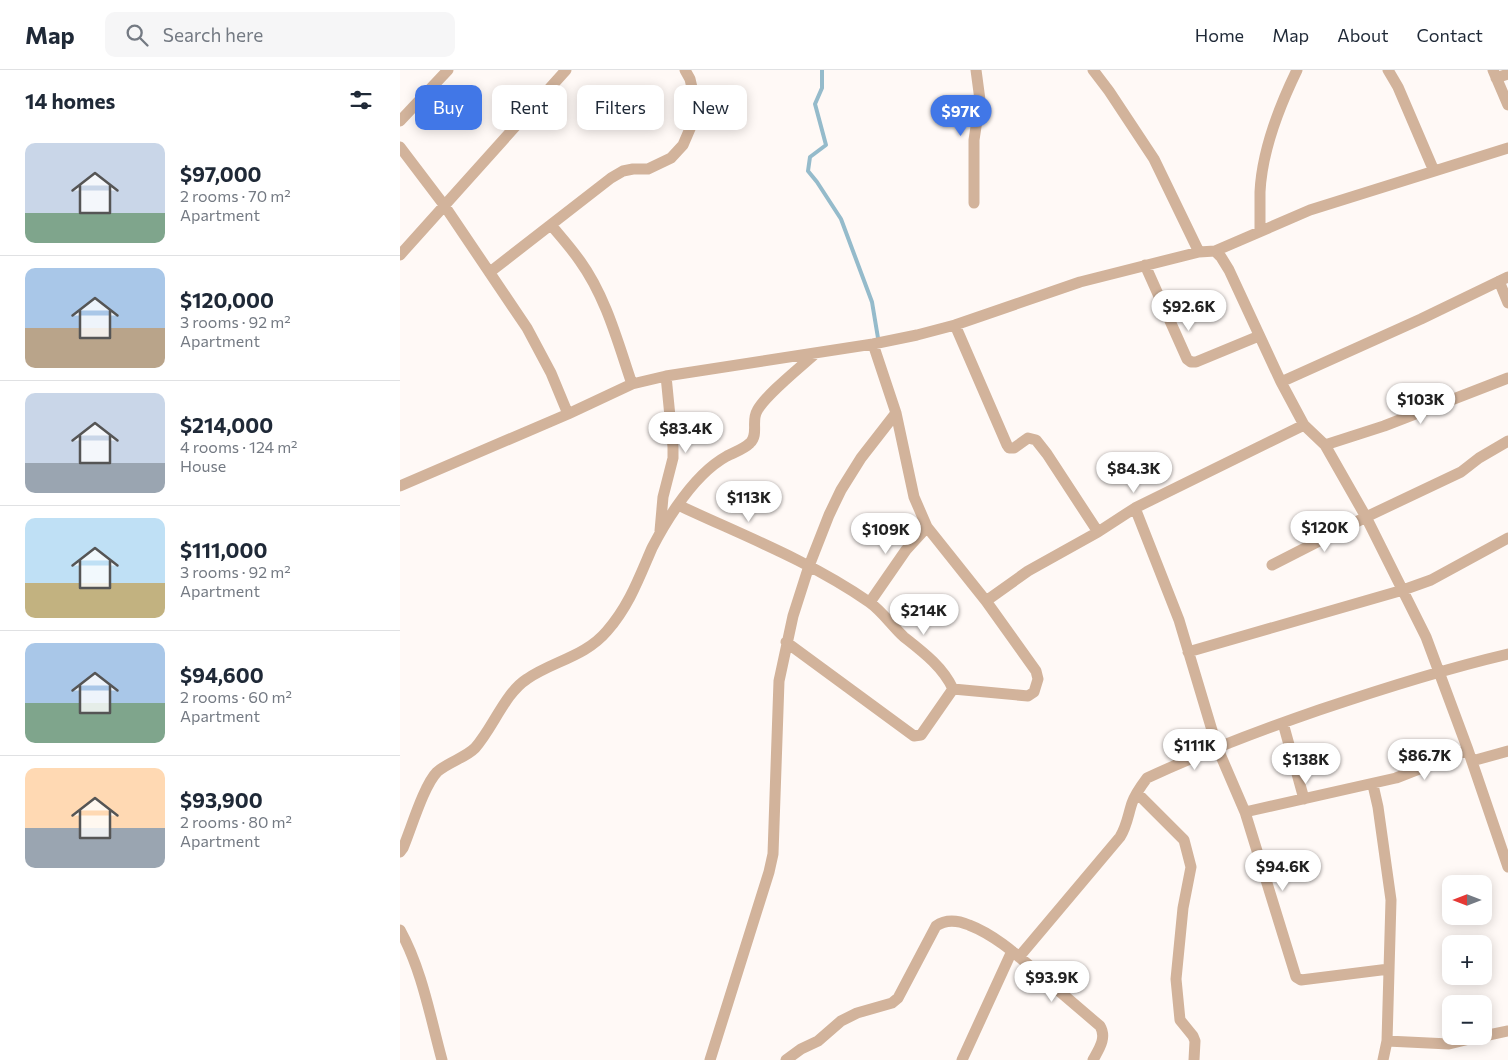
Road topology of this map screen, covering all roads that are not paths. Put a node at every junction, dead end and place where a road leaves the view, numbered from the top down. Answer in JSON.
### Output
{"nodes":[{"id":1,"x":448,"y":70,"type":"edge"},
{"id":2,"x":566,"y":70,"type":"edge"},
{"id":3,"x":685,"y":70,"type":"edge"},
{"id":4,"x":976,"y":70,"type":"edge"},
{"id":5,"x":1092,"y":70,"type":"edge"},
{"id":6,"x":1297,"y":70,"type":"edge"},
{"id":7,"x":1388,"y":70,"type":"edge"},
{"id":8,"x":1494,"y":74,"type":"edge"},
{"id":9,"x":1508,"y":74,"type":"edge"},
{"id":10,"x":1508,"y":106,"type":"edge"},
{"id":11,"x":400,"y":121,"type":"edge"},
{"id":12,"x":400,"y":147,"type":"edge"},
{"id":13,"x":1508,"y":148,"type":"edge"},
{"id":14,"x":1434,"y":170,"type":"junction"},
{"id":15,"x":974,"y":203,"type":"dead end"},
{"id":16,"x":444,"y":205,"type":"junction"},
{"id":17,"x":551,"y":225,"type":"junction"},
{"id":18,"x":1260,"y":231,"type":"junction"},
{"id":19,"x":1215,"y":251,"type":"junction"},
{"id":20,"x":1199,"y":252,"type":"junction"},
{"id":21,"x":400,"y":255,"type":"edge"},
{"id":22,"x":1145,"y":264,"type":"junction"},
{"id":23,"x":490,"y":272,"type":"junction"},
{"id":24,"x":1504,"y":279,"type":"edge"},
{"id":25,"x":1508,"y":302,"type":"edge"},
{"id":26,"x":955,"y":325,"type":"junction"},
{"id":27,"x":1259,"y":336,"type":"junction"},
{"id":28,"x":873,"y":344,"type":"junction"},
{"id":29,"x":817,"y":353,"type":"junction"},
{"id":30,"x":666,"y":376,"type":"junction"},
{"id":31,"x":1508,"y":378,"type":"edge"},
{"id":32,"x":1281,"y":382,"type":"junction"},
{"id":33,"x":632,"y":384,"type":"junction"},
{"id":34,"x":896,"y":413,"type":"junction"},
{"id":35,"x":568,"y":414,"type":"junction"},
{"id":36,"x":1304,"y":425,"type":"junction"},
{"id":37,"x":1508,"y":441,"type":"edge"},
{"id":38,"x":1325,"y":446,"type":"junction"},
{"id":39,"x":400,"y":486,"type":"edge"},
{"id":40,"x":678,"y":505,"type":"junction"},
{"id":41,"x":1135,"y":508,"type":"junction"},
{"id":42,"x":1366,"y":517,"type":"junction"},
{"id":43,"x":927,"y":527,"type":"junction"},
{"id":44,"x":1098,"y":532,"type":"junction"},
{"id":45,"x":660,"y":533,"type":"junction"},
{"id":46,"x":1508,"y":538,"type":"edge"},
{"id":47,"x":1272,"y":565,"type":"dead end"},
{"id":48,"x":809,"y":566,"type":"junction"},
{"id":49,"x":1403,"y":590,"type":"junction"},
{"id":50,"x":986,"y":601,"type":"junction"},
{"id":51,"x":870,"y":602,"type":"junction"},
{"id":52,"x":786,"y":642,"type":"junction"},
{"id":53,"x":1188,"y":652,"type":"junction"},
{"id":54,"x":1508,"y":654,"type":"edge"},
{"id":55,"x":1440,"y":672,"type":"junction"},
{"id":56,"x":953,"y":690,"type":"junction"},
{"id":57,"x":1283,"y":723,"type":"junction"},
{"id":58,"x":1217,"y":747,"type":"junction"},
{"id":59,"x":1508,"y":751,"type":"edge"},
{"id":60,"x":1470,"y":756,"type":"junction"},
{"id":61,"x":1373,"y":785,"type":"junction"},
{"id":62,"x":1137,"y":793,"type":"junction"},
{"id":63,"x":1304,"y":799,"type":"junction"},
{"id":64,"x":1246,"y":812,"type":"junction"},
{"id":65,"x":400,"y":852,"type":"edge"},
{"id":66,"x":1508,"y":867,"type":"edge"},
{"id":67,"x":400,"y":930,"type":"edge"},
{"id":68,"x":1015,"y":954,"type":"junction"},
{"id":69,"x":1389,"y":969,"type":"junction"},
{"id":70,"x":1508,"y":1031,"type":"edge"},
{"id":71,"x":1492,"y":1034,"type":"edge"},
{"id":72,"x":1387,"y":1041,"type":"junction"},
{"id":73,"x":1442,"y":1044,"type":"edge"},
{"id":74,"x":442,"y":1060,"type":"edge"},
{"id":75,"x":710,"y":1060,"type":"edge"},
{"id":76,"x":786,"y":1060,"type":"edge"},
{"id":77,"x":962,"y":1060,"type":"edge"},
{"id":78,"x":1093,"y":1060,"type":"edge"},
{"id":79,"x":1194,"y":1060,"type":"edge"},
{"id":80,"x":1383,"y":1060,"type":"edge"}],
"edges":[{"from":1,"to":11,"type":"street"},
{"from":2,"to":16,"type":"street"},
{"from":3,"to":17,"type":"street"},
{"from":4,"to":15,"type":"street"},
{"from":5,"to":20,"type":"street"},
{"from":6,"to":18,"type":"street"},
{"from":7,"to":14,"type":"street"},
{"from":8,"to":9,"type":"street"},
{"from":8,"to":10,"type":"street"},
{"from":12,"to":16,"type":"street"},
{"from":13,"to":14,"type":"street"},
{"from":14,"to":18,"type":"street"},
{"from":16,"to":21,"type":"street"},
{"from":16,"to":23,"type":"street"},
{"from":17,"to":23,"type":"street"},
{"from":17,"to":33,"type":"street"},
{"from":18,"to":19,"type":"street"},
{"from":19,"to":20,"type":"street"},
{"from":19,"to":27,"type":"street"},
{"from":20,"to":22,"type":"street"},
{"from":22,"to":26,"type":"street"},
{"from":22,"to":27,"type":"street"},
{"from":23,"to":35,"type":"street"},
{"from":24,"to":25,"type":"street"},
{"from":24,"to":32,"type":"street"},
{"from":26,"to":28,"type":"street"},
{"from":26,"to":44,"type":"street"},
{"from":27,"to":32,"type":"street"},
{"from":28,"to":29,"type":"street"},
{"from":28,"to":34,"type":"street"},
{"from":29,"to":30,"type":"street"},
{"from":29,"to":40,"type":"street"},
{"from":30,"to":33,"type":"street"},
{"from":30,"to":45,"type":"street"},
{"from":31,"to":38,"type":"street"},
{"from":32,"to":36,"type":"street"},
{"from":33,"to":35,"type":"street"},
{"from":34,"to":43,"type":"street"},
{"from":34,"to":48,"type":"street"},
{"from":35,"to":39,"type":"street"},
{"from":36,"to":38,"type":"street"},
{"from":36,"to":41,"type":"street"},
{"from":37,"to":42,"type":"street"},
{"from":38,"to":42,"type":"street"},
{"from":40,"to":45,"type":"street"},
{"from":40,"to":48,"type":"street"},
{"from":41,"to":44,"type":"street"},
{"from":41,"to":53,"type":"street"},
{"from":42,"to":47,"type":"street"},
{"from":42,"to":49,"type":"street"},
{"from":43,"to":50,"type":"street"},
{"from":43,"to":51,"type":"street"},
{"from":44,"to":50,"type":"street"},
{"from":45,"to":65,"type":"street"},
{"from":46,"to":49,"type":"street"},
{"from":48,"to":51,"type":"street"},
{"from":48,"to":52,"type":"street"},
{"from":49,"to":53,"type":"street"},
{"from":49,"to":55,"type":"street"},
{"from":50,"to":56,"type":"street"},
{"from":51,"to":56,"type":"street"},
{"from":52,"to":56,"type":"street"},
{"from":52,"to":75,"type":"street"},
{"from":53,"to":58,"type":"street"},
{"from":54,"to":55,"type":"street"},
{"from":55,"to":57,"type":"street"},
{"from":55,"to":60,"type":"street"},
{"from":57,"to":58,"type":"street"},
{"from":57,"to":63,"type":"street"},
{"from":58,"to":62,"type":"street"},
{"from":58,"to":64,"type":"street"},
{"from":59,"to":60,"type":"street"},
{"from":60,"to":61,"type":"street"},
{"from":60,"to":66,"type":"street"},
{"from":61,"to":63,"type":"street"},
{"from":61,"to":69,"type":"street"},
{"from":62,"to":68,"type":"street"},
{"from":62,"to":79,"type":"street"},
{"from":63,"to":64,"type":"street"},
{"from":64,"to":69,"type":"street"},
{"from":67,"to":74,"type":"street"},
{"from":68,"to":76,"type":"street"},
{"from":68,"to":77,"type":"street"},
{"from":68,"to":78,"type":"street"},
{"from":69,"to":72,"type":"street"},
{"from":70,"to":71,"type":"street"},
{"from":72,"to":73,"type":"street"},
{"from":72,"to":80,"type":"street"}]}
